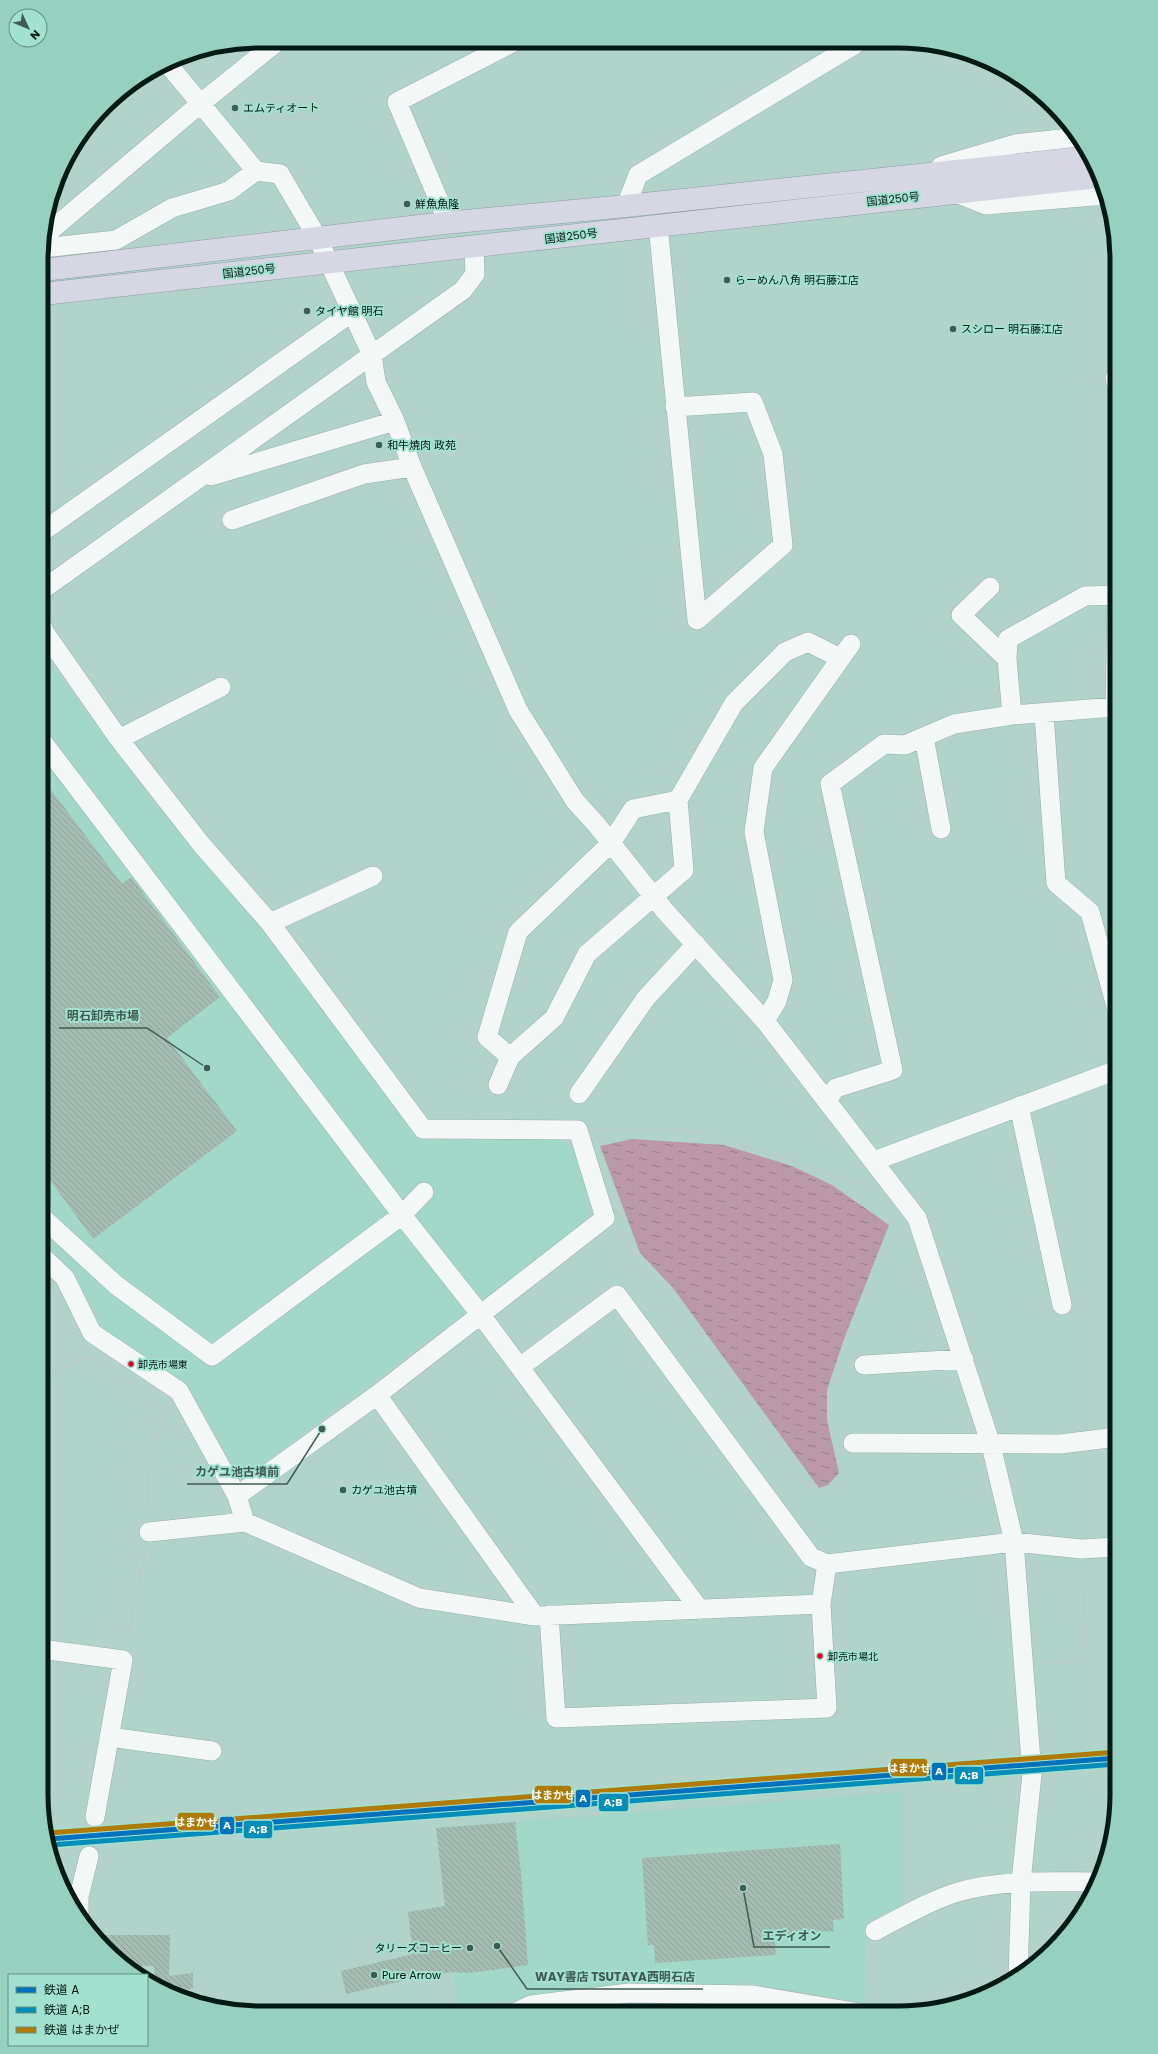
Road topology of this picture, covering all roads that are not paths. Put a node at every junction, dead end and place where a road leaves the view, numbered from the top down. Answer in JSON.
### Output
{"nodes":[{"id":1,"x":269,"y":48,"type":"edge"},
{"id":2,"x":500,"y":48,"type":"edge"},
{"id":3,"x":849,"y":48,"type":"edge"},
{"id":4,"x":171,"y":68,"type":"edge"},
{"id":5,"x":200,"y":104,"type":"junction"},
{"id":6,"x":1071,"y":138,"type":"edge"},
{"id":7,"x":1084,"y":158,"type":"edge"},
{"id":8,"x":256,"y":171,"type":"junction"},
{"id":9,"x":905,"y":177,"type":"junction"},
{"id":10,"x":1093,"y":178,"type":"edge"},
{"id":11,"x":953,"y":192,"type":"junction"},
{"id":12,"x":1100,"y":195,"type":"edge"},
{"id":13,"x":626,"y":206,"type":"junction"},
{"id":14,"x":448,"y":222,"type":"junction"},
{"id":15,"x":658,"y":225,"type":"junction"},
{"id":16,"x":50,"y":231,"type":"edge"},
{"id":17,"x":317,"y":236,"type":"junction"},
{"id":18,"x":48,"y":247,"type":"edge"},
{"id":19,"x":474,"y":248,"type":"junction"},
{"id":20,"x":328,"y":263,"type":"junction"},
{"id":21,"x":48,"y":269,"type":"edge"},
{"id":22,"x":48,"y":293,"type":"edge"},
{"id":23,"x":351,"y":313,"type":"junction"},
{"id":24,"x":372,"y":355,"type":"junction"},
{"id":25,"x":675,"y":407,"type":"junction"},
{"id":26,"x":395,"y":421,"type":"junction"},
{"id":27,"x":412,"y":467,"type":"junction"},
{"id":28,"x":196,"y":480,"type":"junction"},
{"id":29,"x":232,"y":520,"type":"dead end"},
{"id":30,"x":48,"y":528,"type":"edge"},
{"id":31,"x":48,"y":586,"type":"edge"},
{"id":32,"x":990,"y":587,"type":"dead end"},
{"id":33,"x":1110,"y":595,"type":"edge"},
{"id":34,"x":48,"y":639,"type":"edge"},
{"id":35,"x":1007,"y":659,"type":"junction"},
{"id":36,"x":221,"y":687,"type":"dead end"},
{"id":37,"x":1110,"y":707,"type":"edge"},
{"id":38,"x":1044,"y":714,"type":"junction"},
{"id":39,"x":1012,"y":715,"type":"junction"},
{"id":40,"x":924,"y":738,"type":"junction"},
{"id":41,"x":119,"y":739,"type":"junction"},
{"id":42,"x":48,"y":749,"type":"edge"},
{"id":43,"x":678,"y":800,"type":"junction"},
{"id":44,"x":941,"y":829,"type":"dead end"},
{"id":45,"x":611,"y":843,"type":"junction"},
{"id":46,"x":373,"y":876,"type":"dead end"},
{"id":47,"x":654,"y":897,"type":"junction"},
{"id":48,"x":270,"y":923,"type":"junction"},
{"id":49,"x":696,"y":944,"type":"junction"},
{"id":50,"x":1110,"y":985,"type":"edge"},
{"id":51,"x":765,"y":1021,"type":"junction"},
{"id":52,"x":510,"y":1057,"type":"junction"},
{"id":53,"x":1110,"y":1073,"type":"edge"},
{"id":54,"x":498,"y":1085,"type":"dead end"},
{"id":55,"x":579,"y":1094,"type":"dead end"},
{"id":56,"x":827,"y":1100,"type":"junction"},
{"id":57,"x":1019,"y":1106,"type":"junction"},
{"id":58,"x":874,"y":1161,"type":"junction"},
{"id":59,"x":424,"y":1192,"type":"dead end"},
{"id":60,"x":402,"y":1215,"type":"junction"},
{"id":61,"x":48,"y":1223,"type":"edge"},
{"id":62,"x":48,"y":1262,"type":"edge"},
{"id":63,"x":1062,"y":1305,"type":"dead end"},
{"id":64,"x":481,"y":1314,"type":"junction"},
{"id":65,"x":964,"y":1359,"type":"junction"},
{"id":66,"x":864,"y":1365,"type":"dead end"},
{"id":67,"x":520,"y":1368,"type":"junction"},
{"id":68,"x":377,"y":1394,"type":"junction"},
{"id":69,"x":1110,"y":1438,"type":"edge"},
{"id":70,"x":853,"y":1443,"type":"dead end"},
{"id":71,"x":991,"y":1445,"type":"junction"},
{"id":72,"x":237,"y":1496,"type":"junction"},
{"id":73,"x":245,"y":1522,"type":"junction"},
{"id":74,"x":150,"y":1532,"type":"road end"},
{"id":75,"x":1014,"y":1542,"type":"junction"},
{"id":76,"x":1110,"y":1547,"type":"edge"},
{"id":77,"x":827,"y":1564,"type":"junction"},
{"id":78,"x":821,"y":1604,"type":"junction"},
{"id":79,"x":700,"y":1610,"type":"junction"},
{"id":80,"x":542,"y":1616,"type":"junction"},
{"id":81,"x":48,"y":1650,"type":"edge"},
{"id":82,"x":109,"y":1737,"type":"junction"},
{"id":83,"x":212,"y":1750,"type":"dead end"},
{"id":84,"x":95,"y":1817,"type":"dead end"},
{"id":85,"x":89,"y":1856,"type":"dead end"},
{"id":86,"x":1021,"y":1882,"type":"junction"},
{"id":87,"x":1091,"y":1882,"type":"edge"},
{"id":88,"x":79,"y":1904,"type":"edge"},
{"id":89,"x":875,"y":1931,"type":"road end"},
{"id":90,"x":1018,"y":1968,"type":"edge"},
{"id":91,"x":529,"y":2006,"type":"edge"},
{"id":92,"x":843,"y":2006,"type":"edge"}],
"edges":[{"from":1,"to":5,"type":"street"},
{"from":2,"to":14,"type":"street"},
{"from":3,"to":13,"type":"street"},
{"from":4,"to":5,"type":"street"},
{"from":5,"to":8,"type":"street"},
{"from":5,"to":16,"type":"street"},
{"from":6,"to":9,"type":"street"},
{"from":7,"to":9,"type":"highway","name":"国道250号"},
{"from":8,"to":17,"type":"street"},
{"from":8,"to":18,"type":"street"},
{"from":9,"to":13,"type":"highway","name":"国道250号"},
{"from":10,"to":11,"type":"highway","name":"国道250号"},
{"from":11,"to":12,"type":"street"},
{"from":11,"to":15,"type":"highway","name":"国道250号"},
{"from":13,"to":14,"type":"highway","name":"国道250号"},
{"from":14,"to":17,"type":"highway","name":"国道250号"},
{"from":15,"to":19,"type":"highway","name":"国道250号"},
{"from":15,"to":25,"type":"street"},
{"from":17,"to":20,"type":"street"},
{"from":17,"to":21,"type":"highway","name":"国道250号"},
{"from":19,"to":20,"type":"highway","name":"国道250号"},
{"from":19,"to":24,"type":"street"},
{"from":20,"to":22,"type":"highway","name":"国道250号"},
{"from":20,"to":23,"type":"street"},
{"from":23,"to":24,"type":"street"},
{"from":23,"to":30,"type":"street"},
{"from":24,"to":26,"type":"street"},
{"from":24,"to":28,"type":"street"},
{"from":25,"to":25,"type":"street"},
{"from":26,"to":27,"type":"street"},
{"from":26,"to":28,"type":"street"},
{"from":27,"to":29,"type":"street"},
{"from":27,"to":45,"type":"street"},
{"from":28,"to":31,"type":"street"},
{"from":32,"to":35,"type":"street"},
{"from":33,"to":35,"type":"street"},
{"from":34,"to":41,"type":"street"},
{"from":35,"to":39,"type":"street"},
{"from":36,"to":41,"type":"street"},
{"from":37,"to":38,"type":"street"},
{"from":38,"to":39,"type":"street"},
{"from":38,"to":50,"type":"street"},
{"from":39,"to":40,"type":"street"},
{"from":40,"to":44,"type":"street"},
{"from":40,"to":56,"type":"street"},
{"from":41,"to":48,"type":"street"},
{"from":42,"to":60,"type":"street"},
{"from":43,"to":45,"type":"street"},
{"from":43,"to":47,"type":"street"},
{"from":43,"to":51,"type":"street"},
{"from":45,"to":47,"type":"street"},
{"from":45,"to":52,"type":"street"},
{"from":46,"to":48,"type":"street"},
{"from":47,"to":49,"type":"street"},
{"from":47,"to":52,"type":"street"},
{"from":48,"to":64,"type":"street"},
{"from":49,"to":51,"type":"street"},
{"from":49,"to":55,"type":"street"},
{"from":51,"to":56,"type":"street"},
{"from":52,"to":54,"type":"street"},
{"from":53,"to":57,"type":"street"},
{"from":56,"to":58,"type":"street"},
{"from":57,"to":58,"type":"street"},
{"from":57,"to":63,"type":"street"},
{"from":58,"to":65,"type":"street"},
{"from":59,"to":60,"type":"street"},
{"from":60,"to":61,"type":"street"},
{"from":60,"to":64,"type":"street"},
{"from":62,"to":72,"type":"street"},
{"from":64,"to":67,"type":"street"},
{"from":64,"to":68,"type":"street"},
{"from":65,"to":66,"type":"street"},
{"from":65,"to":71,"type":"street"},
{"from":67,"to":77,"type":"street"},
{"from":67,"to":79,"type":"street"},
{"from":68,"to":72,"type":"street"},
{"from":68,"to":80,"type":"street"},
{"from":69,"to":71,"type":"street"},
{"from":70,"to":71,"type":"street"},
{"from":71,"to":75,"type":"street"},
{"from":72,"to":73,"type":"street"},
{"from":73,"to":74,"type":"street"},
{"from":73,"to":80,"type":"street"},
{"from":75,"to":76,"type":"street"},
{"from":75,"to":77,"type":"street"},
{"from":75,"to":86,"type":"street"},
{"from":77,"to":78,"type":"street"},
{"from":78,"to":79,"type":"street"},
{"from":78,"to":80,"type":"street"},
{"from":79,"to":80,"type":"street"},
{"from":81,"to":82,"type":"street"},
{"from":82,"to":83,"type":"street"},
{"from":82,"to":84,"type":"street"},
{"from":85,"to":88,"type":"street"},
{"from":86,"to":87,"type":"street"},
{"from":86,"to":89,"type":"street"},
{"from":86,"to":90,"type":"street"},
{"from":91,"to":92,"type":"street"}]}
